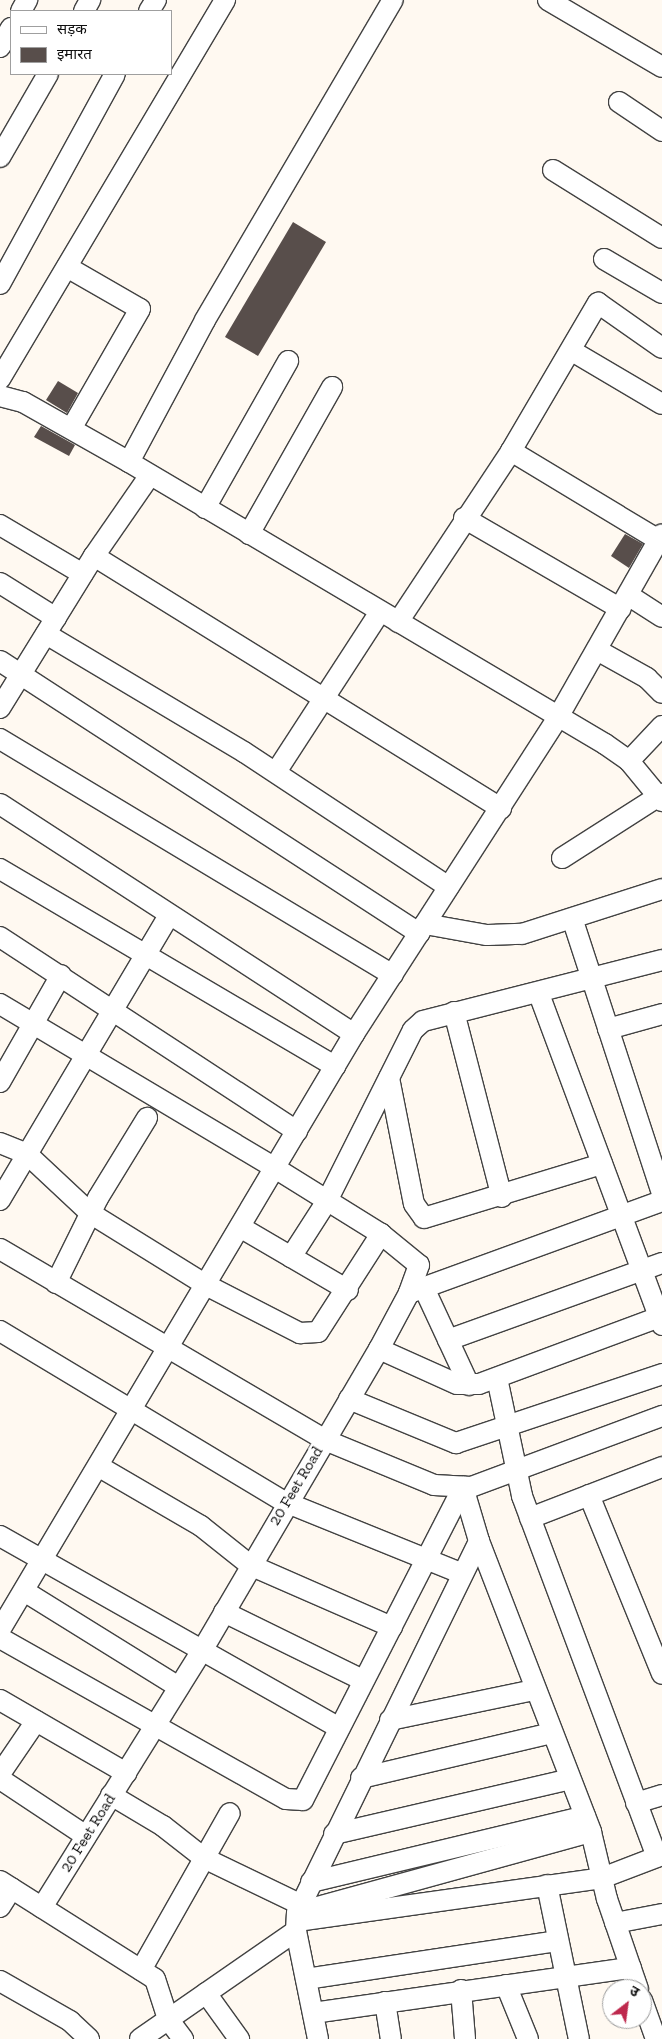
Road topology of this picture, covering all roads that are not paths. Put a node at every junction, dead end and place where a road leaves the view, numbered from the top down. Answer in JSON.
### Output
{"nodes":[{"id":1,"x":226,"y":0,"type":"edge"},
{"id":2,"x":393,"y":0,"type":"edge"},
{"id":3,"x":548,"y":0,"type":"edge"},
{"id":4,"x":10,"y":30,"type":"edge"},
{"id":5,"x":0,"y":47,"type":"edge"},
{"id":6,"x":662,"y":67,"type":"edge"},
{"id":7,"x":47,"y":75,"type":"edge"},
{"id":8,"x":114,"y":75,"type":"edge"},
{"id":9,"x":619,"y":102,"type":"dead end"},
{"id":10,"x":662,"y":132,"type":"edge"},
{"id":11,"x":0,"y":157,"type":"edge"},
{"id":12,"x":553,"y":170,"type":"dead end"},
{"id":13,"x":662,"y":238,"type":"edge"},
{"id":14,"x":604,"y":259,"type":"dead end"},
{"id":15,"x":67,"y":267,"type":"junction"},
{"id":16,"x":0,"y":284,"type":"edge"},
{"id":17,"x":662,"y":292,"type":"edge"},
{"id":18,"x":662,"y":348,"type":"edge"},
{"id":19,"x":572,"y":351,"type":"junction"},
{"id":20,"x":288,"y":361,"type":"dead end"},
{"id":21,"x":0,"y":379,"type":"edge"},
{"id":22,"x":332,"y":387,"type":"dead end"},
{"id":23,"x":0,"y":396,"type":"edge"},
{"id":24,"x":662,"y":404,"type":"edge"},
{"id":25,"x":71,"y":429,"type":"junction"},
{"id":26,"x":511,"y":451,"type":"junction"},
{"id":27,"x":128,"y":462,"type":"junction"},
{"id":28,"x":150,"y":475,"type":"junction"},
{"id":29,"x":205,"y":508,"type":"junction"},
{"id":30,"x":464,"y":518,"type":"junction"},
{"id":31,"x":0,"y":525,"type":"edge"},
{"id":32,"x":249,"y":534,"type":"junction"},
{"id":33,"x":661,"y":539,"type":"edge"},
{"id":34,"x":94,"y":556,"type":"junction"},
{"id":35,"x":83,"y":574,"type":"junction"},
{"id":36,"x":0,"y":584,"type":"edge"},
{"id":37,"x":625,"y":602,"type":"junction"},
{"id":38,"x":380,"y":612,"type":"junction"},
{"id":39,"x":662,"y":617,"type":"edge"},
{"id":40,"x":398,"y":622,"type":"junction"},
{"id":41,"x":51,"y":626,"type":"junction"},
{"id":42,"x":597,"y":650,"type":"junction"},
{"id":43,"x":0,"y":661,"type":"edge"},
{"id":44,"x":20,"y":673,"type":"junction"},
{"id":45,"x":662,"y":693,"type":"edge"},
{"id":46,"x":326,"y":697,"type":"junction"},
{"id":47,"x":0,"y":708,"type":"edge"},
{"id":48,"x":558,"y":717,"type":"junction"},
{"id":49,"x":662,"y":726,"type":"edge"},
{"id":50,"x":0,"y":739,"type":"edge"},
{"id":51,"x":628,"y":761,"type":"junction"},
{"id":52,"x":276,"y":772,"type":"junction"},
{"id":53,"x":661,"y":797,"type":"edge"},
{"id":54,"x":0,"y":804,"type":"edge"},
{"id":55,"x":501,"y":808,"type":"junction"},
{"id":56,"x":562,"y":858,"type":"dead end"},
{"id":57,"x":0,"y":869,"type":"edge"},
{"id":58,"x":450,"y":887,"type":"junction"},
{"id":59,"x":662,"y":889,"type":"edge"},
{"id":60,"x":169,"y":916,"type":"junction"},
{"id":61,"x":573,"y":920,"type":"junction"},
{"id":62,"x":422,"y":929,"type":"junction"},
{"id":63,"x":0,"y":937,"type":"edge"},
{"id":64,"x":144,"y":956,"type":"junction"},
{"id":65,"x":662,"y":960,"type":"edge"},
{"id":66,"x":61,"y":975,"type":"junction"},
{"id":67,"x":392,"y":975,"type":"junction"},
{"id":68,"x":592,"y":979,"type":"junction"},
{"id":69,"x":540,"y":994,"type":"junction"},
{"id":70,"x":0,"y":1004,"type":"edge"},
{"id":71,"x":113,"y":1008,"type":"junction"},
{"id":72,"x":454,"y":1012,"type":"junction"},
{"id":73,"x":662,"y":1014,"type":"edge"},
{"id":74,"x":34,"y":1024,"type":"junction"},
{"id":75,"x":608,"y":1029,"type":"junction"},
{"id":76,"x":354,"y":1034,"type":"junction"},
{"id":77,"x":86,"y":1054,"type":"junction"},
{"id":78,"x":335,"y":1066,"type":"junction"},
{"id":79,"x":389,"y":1078,"type":"junction"},
{"id":80,"x":0,"y":1082,"type":"edge"},
{"id":81,"x":147,"y":1118,"type":"dead end"},
{"id":82,"x":297,"y":1131,"type":"junction"},
{"id":83,"x":0,"y":1143,"type":"edge"},
{"id":84,"x":27,"y":1154,"type":"junction"},
{"id":85,"x":602,"y":1164,"type":"junction"},
{"id":86,"x":275,"y":1168,"type":"junction"},
{"id":87,"x":662,"y":1193,"type":"edge"},
{"id":88,"x":502,"y":1197,"type":"junction"},
{"id":89,"x":0,"y":1200,"type":"edge"},
{"id":90,"x":327,"y":1201,"type":"junction"},
{"id":91,"x":662,"y":1202,"type":"edge"},
{"id":92,"x":90,"y":1213,"type":"junction"},
{"id":93,"x":621,"y":1216,"type":"junction"},
{"id":94,"x":240,"y":1227,"type":"junction"},
{"id":95,"x":381,"y":1234,"type":"junction"},
{"id":96,"x":0,"y":1249,"type":"edge"},
{"id":97,"x":291,"y":1257,"type":"junction"},
{"id":98,"x":662,"y":1263,"type":"edge"},
{"id":99,"x":641,"y":1270,"type":"junction"},
{"id":100,"x":56,"y":1283,"type":"junction"},
{"id":101,"x":206,"y":1285,"type":"junction"},
{"id":102,"x":348,"y":1290,"type":"junction"},
{"id":103,"x":417,"y":1291,"type":"junction"},
{"id":104,"x":661,"y":1319,"type":"edge"},
{"id":105,"x":0,"y":1331,"type":"edge"},
{"id":106,"x":448,"y":1340,"type":"junction"},
{"id":107,"x":379,"y":1349,"type":"junction"},
{"id":108,"x":167,"y":1351,"type":"junction"},
{"id":109,"x":662,"y":1374,"type":"edge"},
{"id":110,"x":497,"y":1378,"type":"junction"},
{"id":111,"x":469,"y":1385,"type":"junction"},
{"id":112,"x":349,"y":1399,"type":"junction"},
{"id":113,"x":130,"y":1412,"type":"junction"},
{"id":114,"x":662,"y":1416,"type":"edge"},
{"id":115,"x":510,"y":1426,"type":"junction"},
{"id":116,"x":325,"y":1440,"type":"junction"},
{"id":117,"x":98,"y":1466,"type":"junction"},
{"id":118,"x":662,"y":1467,"type":"edge"},
{"id":119,"x":514,"y":1470,"type":"junction"},
{"id":120,"x":463,"y":1487,"type":"junction"},
{"id":121,"x":589,"y":1495,"type":"junction"},
{"id":122,"x":286,"y":1502,"type":"junction"},
{"id":123,"x":530,"y":1518,"type":"junction"},
{"id":124,"x":0,"y":1536,"type":"edge"},
{"id":125,"x":479,"y":1541,"type":"junction"},
{"id":126,"x":427,"y":1557,"type":"junction"},
{"id":127,"x":42,"y":1560,"type":"junction"},
{"id":128,"x":250,"y":1565,"type":"junction"},
{"id":129,"x":461,"y":1573,"type":"junction"},
{"id":130,"x":24,"y":1591,"type":"junction"},
{"id":131,"x":224,"y":1612,"type":"junction"},
{"id":132,"x":392,"y":1627,"type":"junction"},
{"id":133,"x":0,"y":1630,"type":"edge"},
{"id":134,"x":0,"y":1638,"type":"edge"},
{"id":135,"x":201,"y":1652,"type":"junction"},
{"id":136,"x":662,"y":1674,"type":"edge"},
{"id":137,"x":363,"y":1680,"type":"junction"},
{"id":138,"x":179,"y":1687,"type":"junction"},
{"id":139,"x":534,"y":1690,"type":"junction"},
{"id":140,"x":0,"y":1700,"type":"edge"},
{"id":141,"x":36,"y":1720,"type":"junction"},
{"id":142,"x":390,"y":1720,"type":"junction"},
{"id":143,"x":154,"y":1727,"type":"junction"},
{"id":144,"x":339,"y":1728,"type":"junction"},
{"id":145,"x":552,"y":1733,"type":"junction"},
{"id":146,"x":126,"y":1772,"type":"junction"},
{"id":147,"x":0,"y":1774,"type":"edge"},
{"id":148,"x":362,"y":1778,"type":"junction"},
{"id":149,"x":0,"y":1779,"type":"edge"},
{"id":150,"x":570,"y":1779,"type":"junction"},
{"id":151,"x":662,"y":1795,"type":"edge"},
{"id":152,"x":111,"y":1796,"type":"junction"},
{"id":153,"x":636,"y":1803,"type":"junction"},
{"id":154,"x":230,"y":1813,"type":"dead end"},
{"id":155,"x":588,"y":1824,"type":"junction"},
{"id":156,"x":334,"y":1834,"type":"junction"},
{"id":157,"x":86,"y":1836,"type":"junction"},
{"id":158,"x":660,"y":1856,"type":"edge"},
{"id":159,"x":204,"y":1858,"type":"junction"},
{"id":160,"x":602,"y":1878,"type":"junction"},
{"id":161,"x":311,"y":1882,"type":"junction"},
{"id":162,"x":6,"y":1884,"type":"edge"},
{"id":163,"x":547,"y":1886,"type":"junction"},
{"id":164,"x":0,"y":1907,"type":"edge"},
{"id":165,"x":42,"y":1907,"type":"junction"},
{"id":166,"x":662,"y":1914,"type":"edge"},
{"id":167,"x":300,"y":1915,"type":"junction"},
{"id":168,"x":615,"y":1923,"type":"junction"},
{"id":169,"x":558,"y":1941,"type":"junction"},
{"id":170,"x":631,"y":1968,"type":"junction"},
{"id":171,"x":141,"y":1970,"type":"junction"},
{"id":172,"x":566,"y":1976,"type":"junction"},
{"id":173,"x":306,"y":1979,"type":"junction"},
{"id":174,"x":635,"y":1979,"type":"edge"},
{"id":175,"x":0,"y":1981,"type":"edge"},
{"id":176,"x":506,"y":1985,"type":"junction"},
{"id":177,"x":461,"y":1990,"type":"junction"},
{"id":178,"x":206,"y":1993,"type":"junction"},
{"id":179,"x":384,"y":2002,"type":"junction"},
{"id":180,"x":313,"y":2013,"type":"junction"},
{"id":181,"x":168,"y":2019,"type":"junction"},
{"id":182,"x":89,"y":2039,"type":"edge"},
{"id":183,"x":140,"y":2039,"type":"edge"},
{"id":184,"x":183,"y":2039,"type":"edge"},
{"id":185,"x":239,"y":2039,"type":"edge"},
{"id":186,"x":318,"y":2039,"type":"edge"},
{"id":187,"x":391,"y":2039,"type":"edge"},
{"id":188,"x":465,"y":2039,"type":"edge"},
{"id":189,"x":528,"y":2039,"type":"edge"},
{"id":190,"x":579,"y":2039,"type":"edge"}],
"edges":[{"from":1,"to":15,"type":"street"},
{"from":2,"to":27,"type":"street"},
{"from":3,"to":6,"type":"street"},
{"from":4,"to":5,"type":"street"},
{"from":7,"to":11,"type":"street"},
{"from":8,"to":16,"type":"street"},
{"from":9,"to":10,"type":"street"},
{"from":12,"to":13,"type":"street"},
{"from":14,"to":17,"type":"street"},
{"from":15,"to":21,"type":"street"},
{"from":15,"to":25,"type":"street"},
{"from":18,"to":19,"type":"street"},
{"from":19,"to":24,"type":"street"},
{"from":19,"to":26,"type":"street"},
{"from":20,"to":29,"type":"street"},
{"from":22,"to":32,"type":"street"},
{"from":23,"to":25,"type":"street"},
{"from":25,"to":27,"type":"street"},
{"from":26,"to":30,"type":"street"},
{"from":26,"to":33,"type":"street"},
{"from":27,"to":28,"type":"street"},
{"from":28,"to":29,"type":"street"},
{"from":28,"to":34,"type":"street"},
{"from":29,"to":32,"type":"street"},
{"from":30,"to":37,"type":"street"},
{"from":30,"to":40,"type":"street"},
{"from":31,"to":35,"type":"street"},
{"from":32,"to":38,"type":"street"},
{"from":33,"to":37,"type":"street"},
{"from":34,"to":35,"type":"street"},
{"from":34,"to":46,"type":"street"},
{"from":35,"to":41,"type":"street"},
{"from":36,"to":41,"type":"street"},
{"from":37,"to":39,"type":"street"},
{"from":37,"to":42,"type":"street"},
{"from":38,"to":40,"type":"street"},
{"from":38,"to":46,"type":"street"},
{"from":40,"to":48,"type":"street"},
{"from":41,"to":44,"type":"street"},
{"from":41,"to":52,"type":"street"},
{"from":42,"to":45,"type":"street"},
{"from":42,"to":48,"type":"street"},
{"from":43,"to":44,"type":"street"},
{"from":44,"to":47,"type":"street"},
{"from":44,"to":62,"type":"street"},
{"from":46,"to":52,"type":"street"},
{"from":46,"to":55,"type":"street"},
{"from":48,"to":51,"type":"street"},
{"from":48,"to":55,"type":"street"},
{"from":49,"to":51,"type":"street"},
{"from":50,"to":67,"type":"street"},
{"from":51,"to":53,"type":"street"},
{"from":52,"to":58,"type":"street"},
{"from":53,"to":56,"type":"street"},
{"from":54,"to":60,"type":"street"},
{"from":55,"to":58,"type":"street"},
{"from":57,"to":64,"type":"street"},
{"from":58,"to":62,"type":"street"},
{"from":59,"to":61,"type":"street"},
{"from":60,"to":64,"type":"street"},
{"from":60,"to":76,"type":"street"},
{"from":61,"to":62,"type":"street"},
{"from":61,"to":68,"type":"street"},
{"from":62,"to":67,"type":"street"},
{"from":63,"to":66,"type":"street"},
{"from":64,"to":71,"type":"street"},
{"from":64,"to":78,"type":"street"},
{"from":65,"to":68,"type":"street"},
{"from":66,"to":71,"type":"street"},
{"from":66,"to":74,"type":"street"},
{"from":67,"to":76,"type":"street"},
{"from":68,"to":69,"type":"street"},
{"from":68,"to":75,"type":"street"},
{"from":69,"to":72,"type":"street"},
{"from":69,"to":85,"type":"street"},
{"from":70,"to":74,"type":"street"},
{"from":71,"to":77,"type":"street"},
{"from":71,"to":82,"type":"street"},
{"from":72,"to":79,"type":"street"},
{"from":72,"to":88,"type":"street"},
{"from":73,"to":75,"type":"street"},
{"from":74,"to":77,"type":"street"},
{"from":74,"to":80,"type":"street"},
{"from":75,"to":87,"type":"street"},
{"from":76,"to":78,"type":"street"},
{"from":77,"to":84,"type":"street"},
{"from":77,"to":86,"type":"street"},
{"from":78,"to":82,"type":"street"},
{"from":79,"to":88,"type":"street"},
{"from":79,"to":90,"type":"street"},
{"from":81,"to":92,"type":"street"},
{"from":82,"to":86,"type":"street"},
{"from":83,"to":84,"type":"street"},
{"from":84,"to":89,"type":"street"},
{"from":84,"to":92,"type":"street"},
{"from":85,"to":88,"type":"street"},
{"from":85,"to":93,"type":"street"},
{"from":86,"to":90,"type":"street"},
{"from":86,"to":94,"type":"street"},
{"from":90,"to":95,"type":"street"},
{"from":90,"to":97,"type":"street"},
{"from":91,"to":93,"type":"street"},
{"from":92,"to":100,"type":"street"},
{"from":92,"to":101,"type":"street"},
{"from":93,"to":99,"type":"street"},
{"from":93,"to":103,"type":"street"},
{"from":94,"to":97,"type":"street"},
{"from":94,"to":101,"type":"street"},
{"from":95,"to":102,"type":"street"},
{"from":95,"to":103,"type":"street","name":"20 Feet Road"},
{"from":96,"to":100,"type":"street"},
{"from":97,"to":102,"type":"street"},
{"from":98,"to":99,"type":"street"},
{"from":99,"to":104,"type":"street"},
{"from":99,"to":106,"type":"street"},
{"from":100,"to":108,"type":"street"},
{"from":101,"to":102,"type":"street"},
{"from":101,"to":108,"type":"street"},
{"from":103,"to":106,"type":"street"},
{"from":103,"to":107,"type":"street","name":"20 Feet Road"},
{"from":104,"to":110,"type":"street"},
{"from":105,"to":113,"type":"street"},
{"from":106,"to":111,"type":"street"},
{"from":107,"to":111,"type":"street"},
{"from":107,"to":112,"type":"street","name":"20 Feet Road"},
{"from":108,"to":113,"type":"street"},
{"from":108,"to":116,"type":"street"},
{"from":109,"to":115,"type":"street"},
{"from":110,"to":111,"type":"street"},
{"from":110,"to":115,"type":"street"},
{"from":112,"to":115,"type":"street"},
{"from":112,"to":116,"type":"street","name":"20 Feet Road"},
{"from":113,"to":117,"type":"street"},
{"from":113,"to":122,"type":"street"},
{"from":114,"to":119,"type":"street"},
{"from":115,"to":119,"type":"street"},
{"from":116,"to":120,"type":"street"},
{"from":116,"to":122,"type":"street","name":"20 Feet Road"},
{"from":117,"to":127,"type":"street"},
{"from":117,"to":128,"type":"street"},
{"from":118,"to":121,"type":"street"},
{"from":119,"to":120,"type":"street"},
{"from":119,"to":123,"type":"street"},
{"from":120,"to":125,"type":"street"},
{"from":120,"to":126,"type":"street"},
{"from":121,"to":123,"type":"street"},
{"from":121,"to":136,"type":"street"},
{"from":122,"to":126,"type":"street"},
{"from":122,"to":128,"type":"street","name":"20 Feet Road"},
{"from":123,"to":153,"type":"street"},
{"from":124,"to":127,"type":"street"},
{"from":125,"to":129,"type":"street"},
{"from":125,"to":139,"type":"street"},
{"from":126,"to":129,"type":"street"},
{"from":126,"to":132,"type":"street"},
{"from":127,"to":130,"type":"street"},
{"from":127,"to":135,"type":"street"},
{"from":128,"to":131,"type":"street","name":"20 Feet Road"},
{"from":128,"to":132,"type":"street"},
{"from":129,"to":142,"type":"street"},
{"from":130,"to":133,"type":"street"},
{"from":130,"to":138,"type":"street"},
{"from":131,"to":135,"type":"street","name":"20 Feet Road"},
{"from":131,"to":137,"type":"street"},
{"from":132,"to":137,"type":"street"},
{"from":134,"to":143,"type":"street"},
{"from":135,"to":138,"type":"street","name":"20 Feet Road"},
{"from":135,"to":144,"type":"street"},
{"from":137,"to":144,"type":"street"},
{"from":138,"to":143,"type":"street","name":"20 Feet Road"},
{"from":139,"to":142,"type":"street"},
{"from":139,"to":145,"type":"street"},
{"from":140,"to":141,"type":"street"},
{"from":141,"to":146,"type":"street"},
{"from":141,"to":147,"type":"street"},
{"from":142,"to":148,"type":"street"},
{"from":143,"to":144,"type":"street"},
{"from":143,"to":146,"type":"street","name":"20 Feet Road"},
{"from":145,"to":148,"type":"street"},
{"from":145,"to":150,"type":"street"},
{"from":146,"to":152,"type":"street","name":"20 Feet Road"},
{"from":148,"to":156,"type":"street"},
{"from":149,"to":157,"type":"street"},
{"from":150,"to":155,"type":"street"},
{"from":150,"to":156,"type":"street"},
{"from":151,"to":153,"type":"street"},
{"from":152,"to":157,"type":"street","name":"20 Feet Road"},
{"from":152,"to":159,"type":"street"},
{"from":153,"to":158,"type":"street"},
{"from":154,"to":159,"type":"street"},
{"from":155,"to":160,"type":"street"},
{"from":155,"to":161,"type":"street"},
{"from":155,"to":167,"type":"street"},
{"from":156,"to":161,"type":"street"},
{"from":157,"to":165,"type":"street","name":"20 Feet Road"},
{"from":158,"to":160,"type":"street"},
{"from":159,"to":167,"type":"street"},
{"from":159,"to":171,"type":"street"},
{"from":160,"to":163,"type":"street"},
{"from":160,"to":168,"type":"street"},
{"from":161,"to":167,"type":"street"},
{"from":162,"to":164,"type":"street"},
{"from":162,"to":165,"type":"street"},
{"from":163,"to":167,"type":"street"},
{"from":163,"to":169,"type":"street"},
{"from":165,"to":171,"type":"street"},
{"from":166,"to":168,"type":"street"},
{"from":167,"to":173,"type":"street"},
{"from":167,"to":178,"type":"street"},
{"from":168,"to":170,"type":"street"},
{"from":169,"to":172,"type":"street"},
{"from":169,"to":173,"type":"street"},
{"from":170,"to":172,"type":"street"},
{"from":170,"to":174,"type":"street"},
{"from":171,"to":181,"type":"street"},
{"from":172,"to":176,"type":"street"},
{"from":172,"to":190,"type":"street"},
{"from":173,"to":180,"type":"street"},
{"from":175,"to":182,"type":"street"},
{"from":176,"to":177,"type":"street"},
{"from":176,"to":189,"type":"street"},
{"from":177,"to":179,"type":"street"},
{"from":177,"to":188,"type":"street"},
{"from":178,"to":181,"type":"street"},
{"from":178,"to":185,"type":"street"},
{"from":179,"to":180,"type":"street"},
{"from":179,"to":187,"type":"street"},
{"from":180,"to":186,"type":"street"},
{"from":181,"to":183,"type":"street"},
{"from":181,"to":184,"type":"street"}]}
